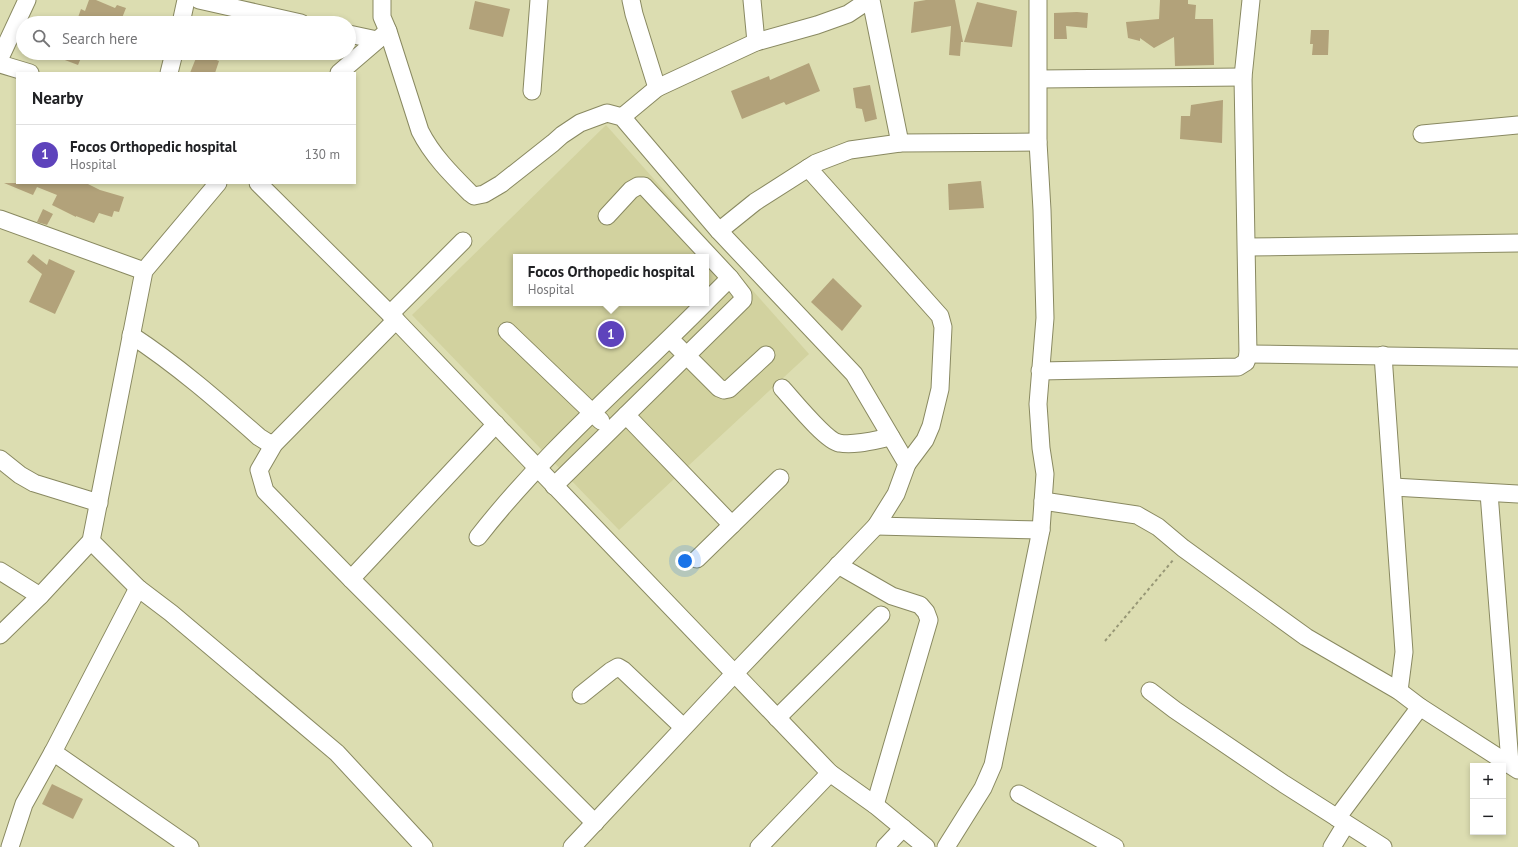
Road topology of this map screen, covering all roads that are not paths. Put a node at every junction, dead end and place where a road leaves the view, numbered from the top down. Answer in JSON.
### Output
{"nodes":[{"id":1,"x":27,"y":0,"type":"edge"},
{"id":2,"x":186,"y":0,"type":"edge"},
{"id":3,"x":199,"y":0,"type":"edge"},
{"id":4,"x":382,"y":0,"type":"edge"},
{"id":5,"x":539,"y":0,"type":"edge"},
{"id":6,"x":631,"y":0,"type":"edge"},
{"id":7,"x":752,"y":0,"type":"edge"},
{"id":8,"x":864,"y":0,"type":"edge"},
{"id":9,"x":871,"y":0,"type":"edge"},
{"id":10,"x":1038,"y":0,"type":"edge"},
{"id":11,"x":1251,"y":0,"type":"edge"},
{"id":12,"x":20,"y":16,"type":"edge"},
{"id":13,"x":183,"y":16,"type":"edge"},
{"id":14,"x":270,"y":16,"type":"edge"},
{"id":15,"x":16,"y":24,"type":"edge"},
{"id":16,"x":356,"y":34,"type":"edge"},
{"id":17,"x":383,"y":36,"type":"junction"},
{"id":18,"x":756,"y":42,"type":"junction"},
{"id":19,"x":0,"y":58,"type":"edge"},
{"id":20,"x":356,"y":59,"type":"edge"},
{"id":21,"x":172,"y":60,"type":"edge"},
{"id":22,"x":354,"y":60,"type":"edge"},
{"id":23,"x":0,"y":64,"type":"edge"},
{"id":24,"x":27,"y":72,"type":"edge"},
{"id":25,"x":169,"y":72,"type":"edge"},
{"id":26,"x":340,"y":72,"type":"edge"},
{"id":27,"x":1243,"y":77,"type":"junction"},
{"id":28,"x":1039,"y":79,"type":"junction"},
{"id":29,"x":657,"y":88,"type":"junction"},
{"id":30,"x":532,"y":91,"type":"dead end"},
{"id":31,"x":622,"y":117,"type":"junction"},
{"id":32,"x":1518,"y":125,"type":"edge"},
{"id":33,"x":1422,"y":134,"type":"dead end"},
{"id":34,"x":1038,"y":142,"type":"junction"},
{"id":35,"x":900,"y":143,"type":"junction"},
{"id":36,"x":808,"y":168,"type":"junction"},
{"id":37,"x":217,"y":184,"type":"edge"},
{"id":38,"x":259,"y":184,"type":"edge"},
{"id":39,"x":607,"y":216,"type":"dead end"},
{"id":40,"x":0,"y":219,"type":"edge"},
{"id":41,"x":719,"y":231,"type":"junction"},
{"id":42,"x":463,"y":241,"type":"dead end"},
{"id":43,"x":1518,"y":243,"type":"edge"},
{"id":44,"x":1247,"y":246,"type":"junction"},
{"id":45,"x":708,"y":254,"type":"edge"},
{"id":46,"x":709,"y":256,"type":"edge"},
{"id":47,"x":144,"y":271,"type":"junction"},
{"id":48,"x":730,"y":278,"type":"junction"},
{"id":49,"x":709,"y":300,"type":"edge"},
{"id":50,"x":703,"y":306,"type":"edge"},
{"id":51,"x":393,"y":317,"type":"junction"},
{"id":52,"x":507,"y":331,"type":"dead end"},
{"id":53,"x":131,"y":335,"type":"junction"},
{"id":54,"x":670,"y":338,"type":"junction"},
{"id":55,"x":1248,"y":354,"type":"junction"},
{"id":56,"x":687,"y":355,"type":"junction"},
{"id":57,"x":766,"y":355,"type":"dead end"},
{"id":58,"x":1383,"y":356,"type":"junction"},
{"id":59,"x":1518,"y":358,"type":"edge"},
{"id":60,"x":1040,"y":371,"type":"junction"},
{"id":61,"x":782,"y":388,"type":"dead end"},
{"id":62,"x":593,"y":413,"type":"junction"},
{"id":63,"x":626,"y":415,"type":"junction"},
{"id":64,"x":496,"y":424,"type":"junction"},
{"id":65,"x":611,"y":430,"type":"junction"},
{"id":66,"x":891,"y":437,"type":"junction"},
{"id":67,"x":274,"y":444,"type":"junction"},
{"id":68,"x":0,"y":459,"type":"edge"},
{"id":69,"x":907,"y":464,"type":"junction"},
{"id":70,"x":537,"y":468,"type":"junction"},
{"id":71,"x":780,"y":478,"type":"dead end"},
{"id":72,"x":554,"y":486,"type":"junction"},
{"id":73,"x":1393,"y":487,"type":"junction"},
{"id":74,"x":1489,"y":493,"type":"junction"},
{"id":75,"x":1518,"y":494,"type":"edge"},
{"id":76,"x":1043,"y":501,"type":"junction"},
{"id":77,"x":99,"y":503,"type":"junction"},
{"id":78,"x":732,"y":525,"type":"junction"},
{"id":79,"x":876,"y":526,"type":"junction"},
{"id":80,"x":1041,"y":530,"type":"junction"},
{"id":81,"x":478,"y":537,"type":"dead end"},
{"id":82,"x":91,"y":542,"type":"junction"},
{"id":83,"x":697,"y":559,"type":"dead end"},
{"id":84,"x":838,"y":565,"type":"junction"},
{"id":85,"x":0,"y":571,"type":"edge"},
{"id":86,"x":351,"y":579,"type":"junction"},
{"id":87,"x":138,"y":588,"type":"junction"},
{"id":88,"x":40,"y":596,"type":"junction"},
{"id":89,"x":881,"y":614,"type":"dead end"},
{"id":90,"x":0,"y":635,"type":"edge"},
{"id":91,"x":734,"y":674,"type":"junction"},
{"id":92,"x":1150,"y":691,"type":"dead end"},
{"id":93,"x":1400,"y":691,"type":"junction"},
{"id":94,"x":582,"y":695,"type":"dead end"},
{"id":95,"x":1420,"y":706,"type":"junction"},
{"id":96,"x":777,"y":718,"type":"junction"},
{"id":97,"x":684,"y":727,"type":"junction"},
{"id":98,"x":53,"y":752,"type":"junction"},
{"id":99,"x":1514,"y":766,"type":"edge"},
{"id":100,"x":830,"y":773,"type":"junction"},
{"id":101,"x":1019,"y":794,"type":"dead end"},
{"id":102,"x":875,"y":805,"type":"junction"},
{"id":103,"x":1341,"y":821,"type":"junction"},
{"id":104,"x":595,"y":823,"type":"junction"},
{"id":105,"x":903,"y":828,"type":"junction"},
{"id":106,"x":10,"y":847,"type":"edge"},
{"id":107,"x":190,"y":847,"type":"edge"},
{"id":108,"x":424,"y":847,"type":"edge"},
{"id":109,"x":572,"y":847,"type":"edge"},
{"id":110,"x":759,"y":847,"type":"edge"},
{"id":111,"x":885,"y":847,"type":"edge"},
{"id":112,"x":926,"y":847,"type":"edge"},
{"id":113,"x":946,"y":847,"type":"edge"},
{"id":114,"x":1114,"y":847,"type":"edge"},
{"id":115,"x":1332,"y":847,"type":"edge"},
{"id":116,"x":1383,"y":847,"type":"edge"}],
"edges":[{"from":1,"to":12,"type":"street"},
{"from":2,"to":13,"type":"street"},
{"from":3,"to":14,"type":"street"},
{"from":4,"to":17,"type":"street"},
{"from":5,"to":30,"type":"street"},
{"from":6,"to":29,"type":"street"},
{"from":7,"to":18,"type":"street"},
{"from":8,"to":18,"type":"street"},
{"from":9,"to":35,"type":"street"},
{"from":10,"to":28,"type":"street"},
{"from":11,"to":27,"type":"street"},
{"from":15,"to":19,"type":"street"},
{"from":16,"to":17,"type":"street"},
{"from":17,"to":20,"type":"street"},
{"from":17,"to":31,"type":"street"},
{"from":18,"to":29,"type":"street"},
{"from":21,"to":25,"type":"street"},
{"from":22,"to":26,"type":"street"},
{"from":23,"to":24,"type":"street"},
{"from":27,"to":28,"type":"street"},
{"from":27,"to":44,"type":"street"},
{"from":28,"to":34,"type":"street"},
{"from":29,"to":31,"type":"street"},
{"from":31,"to":41,"type":"street"},
{"from":32,"to":33,"type":"street"},
{"from":34,"to":35,"type":"street"},
{"from":34,"to":60,"type":"street"},
{"from":35,"to":36,"type":"street"},
{"from":36,"to":41,"type":"street"},
{"from":36,"to":69,"type":"street"},
{"from":37,"to":47,"type":"street"},
{"from":38,"to":51,"type":"street"},
{"from":39,"to":45,"type":"street"},
{"from":40,"to":47,"type":"street"},
{"from":41,"to":66,"type":"street"},
{"from":42,"to":51,"type":"street"},
{"from":43,"to":44,"type":"street"},
{"from":44,"to":55,"type":"street"},
{"from":46,"to":48,"type":"street"},
{"from":47,"to":53,"type":"street"},
{"from":48,"to":49,"type":"street"},
{"from":48,"to":56,"type":"street"},
{"from":50,"to":54,"type":"street"},
{"from":51,"to":64,"type":"street"},
{"from":51,"to":67,"type":"street"},
{"from":52,"to":62,"type":"street"},
{"from":53,"to":67,"type":"street"},
{"from":53,"to":77,"type":"street"},
{"from":54,"to":56,"type":"street"},
{"from":54,"to":62,"type":"street"},
{"from":55,"to":58,"type":"street"},
{"from":55,"to":60,"type":"street"},
{"from":56,"to":57,"type":"street"},
{"from":56,"to":63,"type":"street"},
{"from":58,"to":59,"type":"street"},
{"from":58,"to":73,"type":"street"},
{"from":60,"to":76,"type":"street"},
{"from":61,"to":66,"type":"street"},
{"from":62,"to":65,"type":"street"},
{"from":62,"to":70,"type":"street"},
{"from":63,"to":65,"type":"street"},
{"from":63,"to":78,"type":"street"},
{"from":64,"to":70,"type":"street"},
{"from":64,"to":86,"type":"street"},
{"from":65,"to":72,"type":"street"},
{"from":66,"to":69,"type":"street"},
{"from":67,"to":86,"type":"street"},
{"from":68,"to":77,"type":"street"},
{"from":69,"to":79,"type":"street"},
{"from":70,"to":72,"type":"street"},
{"from":70,"to":81,"type":"street"},
{"from":71,"to":78,"type":"street"},
{"from":72,"to":91,"type":"street"},
{"from":73,"to":74,"type":"street"},
{"from":73,"to":93,"type":"street"},
{"from":74,"to":75,"type":"street"},
{"from":74,"to":99,"type":"street"},
{"from":76,"to":80,"type":"street"},
{"from":76,"to":93,"type":"street"},
{"from":77,"to":82,"type":"street"},
{"from":78,"to":83,"type":"street"},
{"from":79,"to":80,"type":"street"},
{"from":79,"to":84,"type":"street"},
{"from":80,"to":113,"type":"street"},
{"from":82,"to":87,"type":"street"},
{"from":82,"to":88,"type":"street"},
{"from":84,"to":91,"type":"street"},
{"from":84,"to":102,"type":"street"},
{"from":85,"to":88,"type":"street"},
{"from":86,"to":104,"type":"street"},
{"from":87,"to":98,"type":"street"},
{"from":87,"to":108,"type":"street"},
{"from":88,"to":90,"type":"street"},
{"from":89,"to":96,"type":"street"},
{"from":91,"to":96,"type":"street"},
{"from":91,"to":97,"type":"street"},
{"from":92,"to":103,"type":"street"},
{"from":93,"to":95,"type":"street"},
{"from":94,"to":97,"type":"street"},
{"from":95,"to":99,"type":"street"},
{"from":95,"to":103,"type":"street"},
{"from":96,"to":100,"type":"street"},
{"from":97,"to":104,"type":"street"},
{"from":98,"to":106,"type":"street"},
{"from":98,"to":107,"type":"street"},
{"from":100,"to":102,"type":"street"},
{"from":100,"to":110,"type":"street"},
{"from":101,"to":114,"type":"street"},
{"from":102,"to":105,"type":"street"},
{"from":103,"to":115,"type":"street"},
{"from":103,"to":116,"type":"street"},
{"from":104,"to":109,"type":"street"},
{"from":105,"to":111,"type":"street"},
{"from":105,"to":112,"type":"street"}]}
